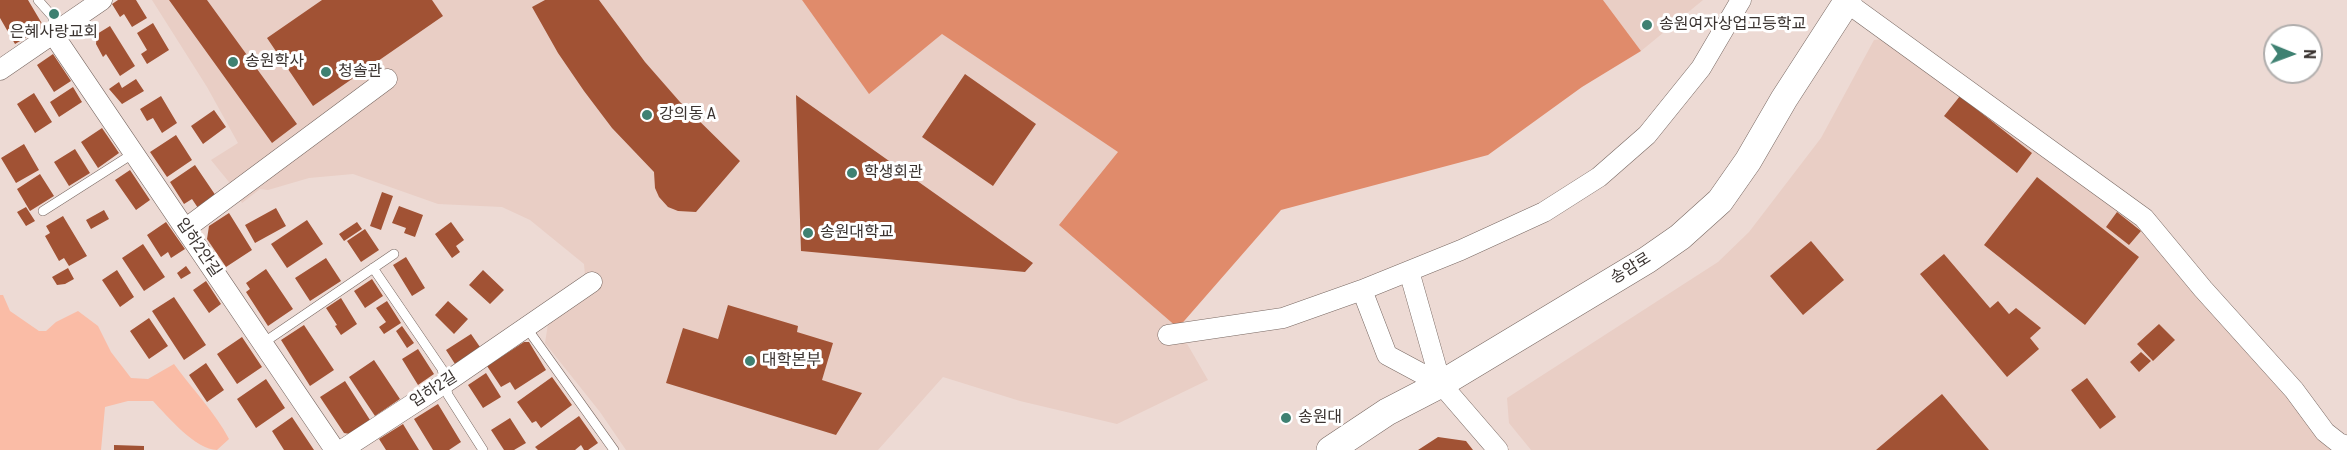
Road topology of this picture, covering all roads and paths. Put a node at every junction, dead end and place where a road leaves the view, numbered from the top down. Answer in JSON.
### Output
{"nodes":[{"id":1,"x":39,"y":0,"type":"edge"},
{"id":2,"x":102,"y":0,"type":"edge"},
{"id":3,"x":1741,"y":0,"type":"edge"},
{"id":4,"x":1847,"y":1,"type":"edge"},
{"id":5,"x":53,"y":34,"type":"junction"},
{"id":6,"x":0,"y":70,"type":"edge"},
{"id":7,"x":387,"y":80,"type":"dead end"},
{"id":8,"x":134,"y":153,"type":"junction"},
{"id":9,"x":44,"y":211,"type":"dead end"},
{"id":10,"x":186,"y":229,"type":"junction"},
{"id":11,"x":393,"y":254,"type":"dead end"},
{"id":12,"x":373,"y":268,"type":"junction"},
{"id":13,"x":1409,"y":271,"type":"junction"},
{"id":14,"x":592,"y":282,"type":"dead end"},
{"id":15,"x":1362,"y":290,"type":"junction"},
{"id":16,"x":526,"y":327,"type":"junction"},
{"id":17,"x":1168,"y":335,"type":"dead end"},
{"id":18,"x":263,"y":343,"type":"junction"},
{"id":19,"x":445,"y":383,"type":"junction"},
{"id":20,"x":1442,"y":384,"type":"junction"},
{"id":21,"x":2347,"y":446,"type":"edge"},
{"id":22,"x":334,"y":450,"type":"edge"},
{"id":23,"x":342,"y":450,"type":"edge"},
{"id":24,"x":483,"y":450,"type":"edge"},
{"id":25,"x":614,"y":450,"type":"edge"},
{"id":26,"x":1330,"y":450,"type":"edge"},
{"id":27,"x":1498,"y":450,"type":"edge"}],
"edges":[{"from":1,"to":5,"type":"lane","name":"입하2안길"},
{"from":2,"to":5,"type":"street"},
{"from":3,"to":13,"type":"street"},
{"from":4,"to":20,"type":"main road","name":"송암로"},
{"from":4,"to":21,"type":"street"},
{"from":5,"to":6,"type":"street"},
{"from":5,"to":8,"type":"street","name":"입하2안길"},
{"from":7,"to":10,"type":"street"},
{"from":8,"to":9,"type":"lane"},
{"from":8,"to":10,"type":"street","name":"입하2안길"},
{"from":10,"to":18,"type":"street","name":"입하2안길"},
{"from":11,"to":12,"type":"lane"},
{"from":12,"to":18,"type":"lane"},
{"from":12,"to":19,"type":"lane"},
{"from":13,"to":15,"type":"street"},
{"from":13,"to":20,"type":"street"},
{"from":14,"to":16,"type":"street","name":"입하2길"},
{"from":15,"to":17,"type":"street"},
{"from":15,"to":20,"type":"street"},
{"from":16,"to":19,"type":"street","name":"입하2길"},
{"from":16,"to":25,"type":"lane"},
{"from":18,"to":22,"type":"street","name":"입하2안길"},
{"from":19,"to":23,"type":"street","name":"입하2길"},
{"from":19,"to":24,"type":"lane"},
{"from":20,"to":26,"type":"main road","name":"송암로"},
{"from":20,"to":27,"type":"street"}]}
